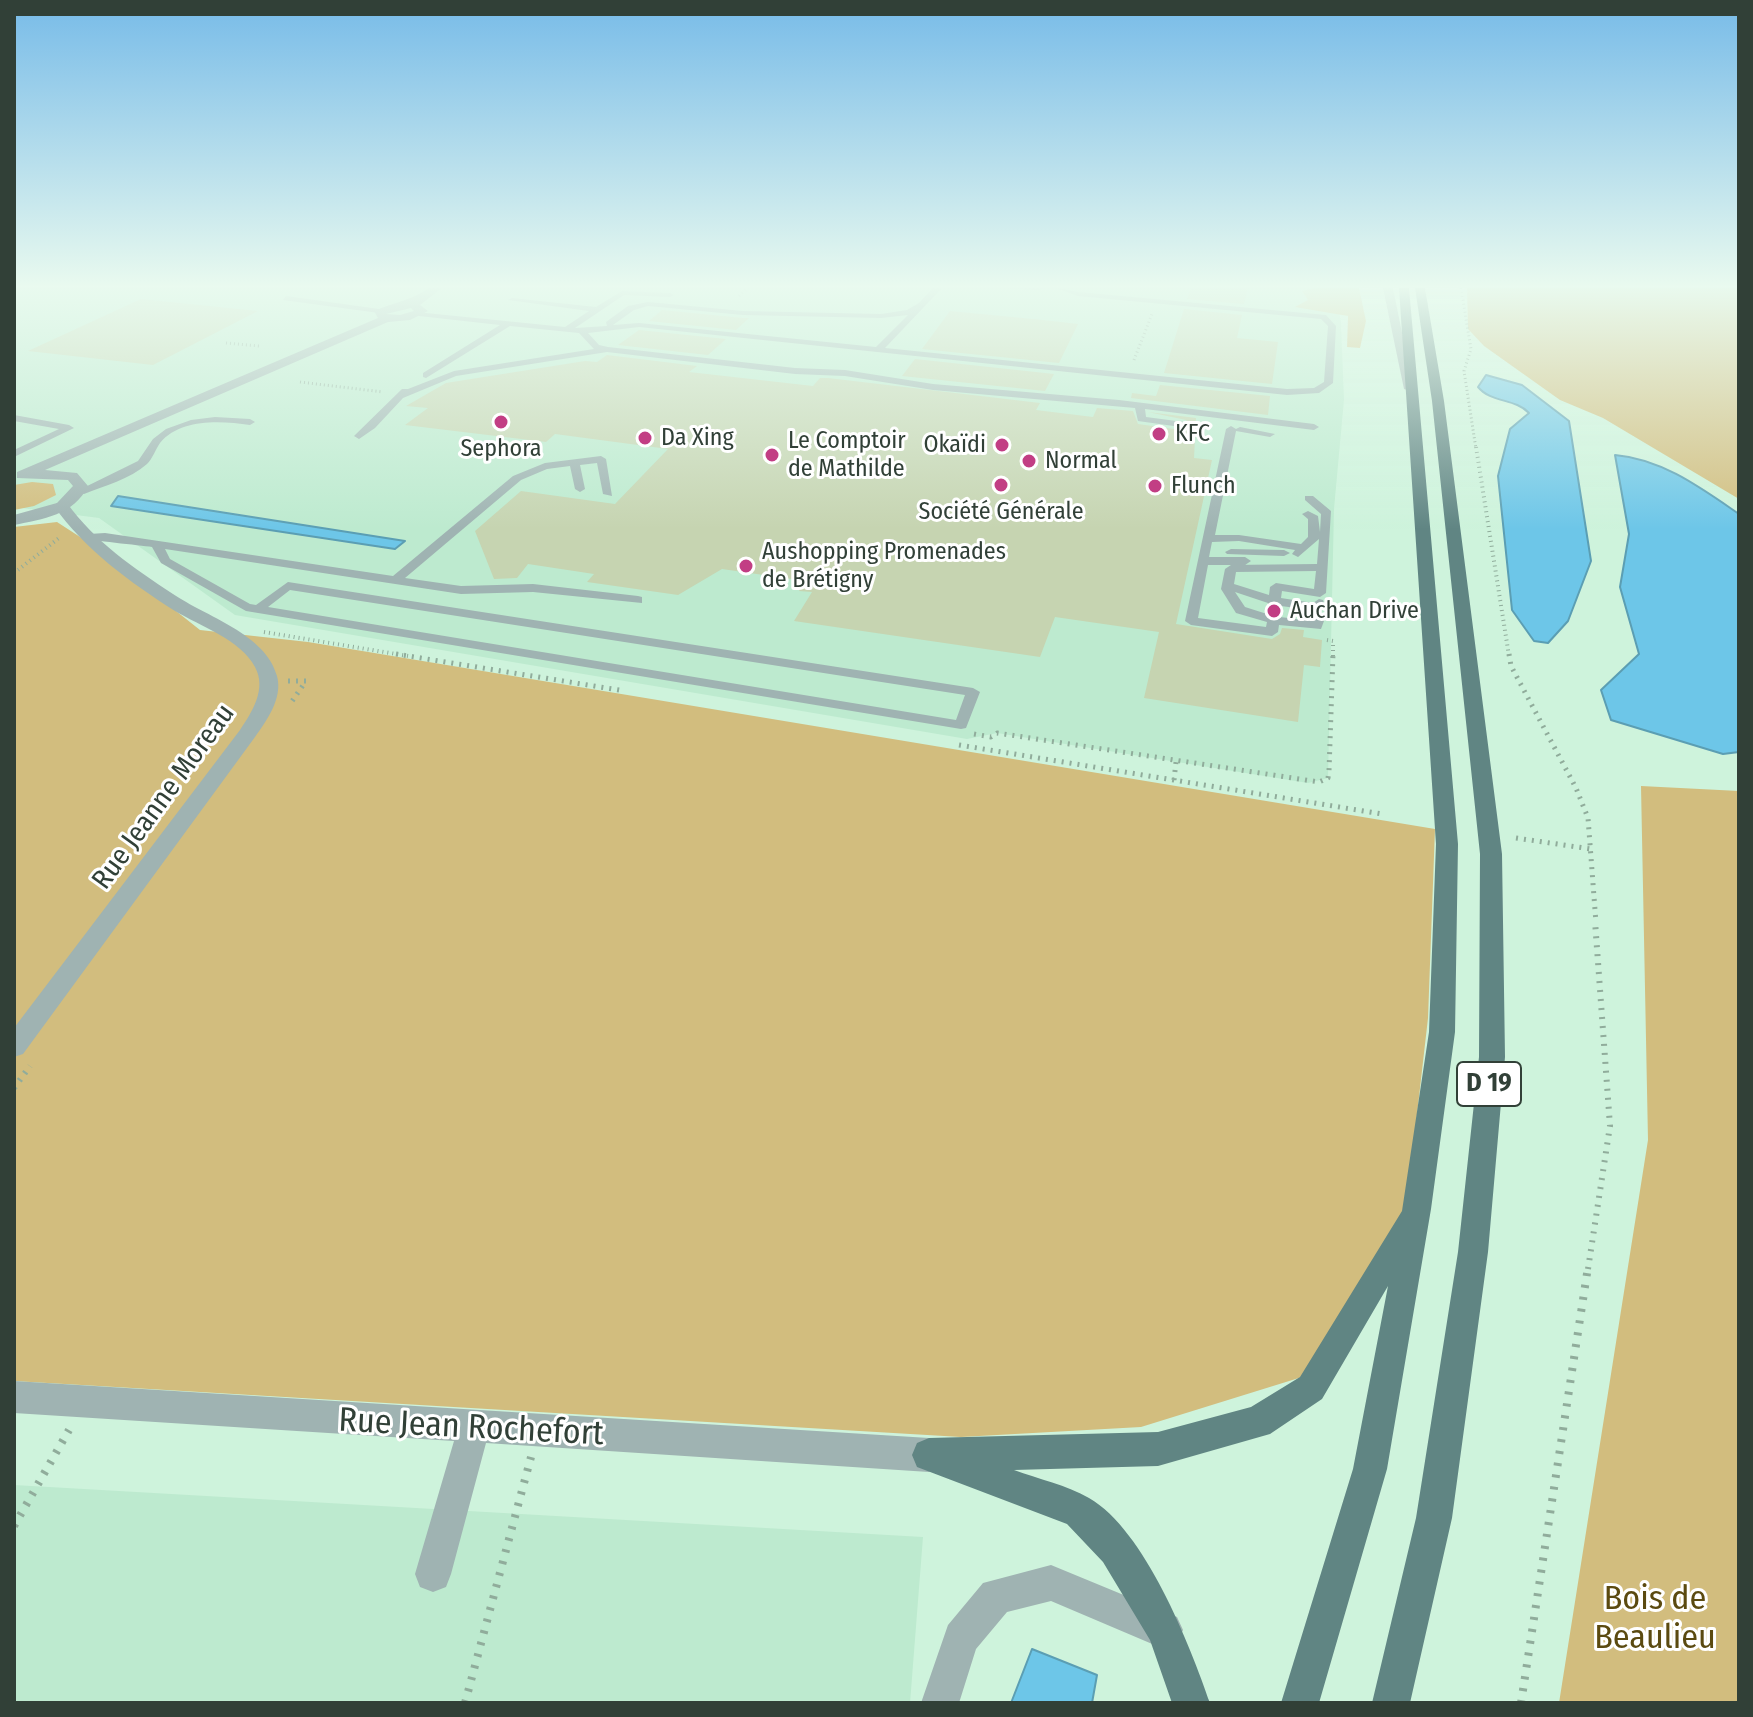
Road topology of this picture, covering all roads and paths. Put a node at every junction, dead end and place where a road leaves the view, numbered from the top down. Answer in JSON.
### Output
{"nodes":[{"id":1,"x":263,"y":368,"type":"edge"},
{"id":2,"x":436,"y":368,"type":"edge"},
{"id":3,"x":492,"y":368,"type":"edge"},
{"id":4,"x":777,"y":368,"type":"edge"},
{"id":5,"x":1062,"y":368,"type":"edge"},
{"id":6,"x":1131,"y":368,"type":"edge"},
{"id":7,"x":1329,"y":368,"type":"edge"},
{"id":8,"x":1405,"y":368,"type":"edge"},
{"id":9,"x":1411,"y":368,"type":"edge"},
{"id":10,"x":1433,"y":368,"type":"edge"},
{"id":11,"x":1465,"y":368,"type":"edge"},
{"id":12,"x":1128,"y":375,"type":"junction"},
{"id":13,"x":300,"y":382,"type":"dead end"},
{"id":14,"x":395,"y":396,"type":"junction"},
{"id":15,"x":1140,"y":407,"type":"junction"},
{"id":16,"x":1415,"y":413,"type":"junction"},
{"id":17,"x":14,"y":418,"type":"edge"},
{"id":18,"x":250,"y":422,"type":"dead end"},
{"id":19,"x":1189,"y":425,"type":"dead end"},
{"id":20,"x":1212,"y":427,"type":"dead end"},
{"id":21,"x":1314,"y":427,"type":"dead end"},
{"id":22,"x":1231,"y":429,"type":"junction"},
{"id":23,"x":1270,"y":434,"type":"dead end"},
{"id":24,"x":359,"y":436,"type":"dead end"},
{"id":25,"x":14,"y":442,"type":"edge"},
{"id":26,"x":98,"y":443,"type":"junction"},
{"id":27,"x":31,"y":447,"type":"junction"},
{"id":28,"x":14,"y":454,"type":"edge"},
{"id":29,"x":574,"y":461,"type":"junction"},
{"id":30,"x":18,"y":476,"type":"edge"},
{"id":31,"x":72,"y":476,"type":"junction"},
{"id":32,"x":580,"y":489,"type":"dead end"},
{"id":33,"x":80,"y":492,"type":"junction"},
{"id":34,"x":608,"y":494,"type":"dead end"},
{"id":35,"x":1309,"y":498,"type":"dead end"},
{"id":36,"x":62,"y":506,"type":"junction"},
{"id":37,"x":1308,"y":514,"type":"dead end"},
{"id":38,"x":14,"y":520,"type":"edge"},
{"id":39,"x":89,"y":537,"type":"junction"},
{"id":40,"x":59,"y":538,"type":"dead end"},
{"id":41,"x":157,"y":544,"type":"junction"},
{"id":42,"x":1205,"y":550,"type":"junction"},
{"id":43,"x":1299,"y":552,"type":"junction"},
{"id":44,"x":1323,"y":567,"type":"junction"},
{"id":45,"x":14,"y":573,"type":"edge"},
{"id":46,"x":394,"y":581,"type":"junction"},
{"id":47,"x":1230,"y":589,"type":"junction"},
{"id":48,"x":328,"y":592,"type":"junction"},
{"id":49,"x":638,"y":600,"type":"dead end"},
{"id":50,"x":1274,"y":607,"type":"junction"},
{"id":51,"x":258,"y":609,"type":"junction"},
{"id":52,"x":1319,"y":613,"type":"junction"},
{"id":53,"x":298,"y":616,"type":"junction"},
{"id":54,"x":961,"y":725,"type":"junction"},
{"id":55,"x":1176,"y":762,"type":"junction"},
{"id":56,"x":1174,"y":780,"type":"dead end"},
{"id":57,"x":1516,"y":838,"type":"dead end"},
{"id":58,"x":1591,"y":849,"type":"junction"},
{"id":59,"x":14,"y":1047,"type":"edge"},
{"id":60,"x":1417,"y":1209,"type":"junction"},
{"id":61,"x":14,"y":1397,"type":"edge"},
{"id":62,"x":85,"y":1402,"type":"junction"},
{"id":63,"x":474,"y":1428,"type":"junction"},
{"id":64,"x":538,"y":1433,"type":"junction"},
{"id":65,"x":929,"y":1455,"type":"junction"},
{"id":66,"x":14,"y":1526,"type":"edge"},
{"id":67,"x":433,"y":1574,"type":"dead end"},
{"id":68,"x":1166,"y":1631,"type":"junction"},
{"id":69,"x":465,"y":1703,"type":"edge"},
{"id":70,"x":940,"y":1703,"type":"edge"},
{"id":71,"x":1191,"y":1703,"type":"edge"},
{"id":72,"x":1300,"y":1703,"type":"edge"},
{"id":73,"x":1391,"y":1703,"type":"edge"},
{"id":74,"x":1521,"y":1703,"type":"edge"}],
"edges":[{"from":1,"to":26,"type":"street"},
{"from":2,"to":14,"type":"lane"},
{"from":3,"to":14,"type":"lane"},
{"from":4,"to":15,"type":"lane"},
{"from":5,"to":12,"type":"lane"},
{"from":6,"to":12,"type":"path"},
{"from":7,"to":12,"type":"lane"},
{"from":8,"to":16,"type":"street"},
{"from":9,"to":16,"type":"main road","number":"D 19"},
{"from":10,"to":73,"type":"main road","number":"D 19"},
{"from":11,"to":58,"type":"path"},
{"from":13,"to":14,"type":"path"},
{"from":14,"to":24,"type":"lane"},
{"from":15,"to":19,"type":"lane"},
{"from":15,"to":21,"type":"lane"},
{"from":16,"to":60,"type":"main road","number":"D 19"},
{"from":17,"to":27,"type":"lane"},
{"from":18,"to":33,"type":"lane"},
{"from":20,"to":22,"type":"lane"},
{"from":22,"to":23,"type":"lane"},
{"from":22,"to":42,"type":"lane"},
{"from":25,"to":27,"type":"lane"},
{"from":26,"to":30,"type":"street"},
{"from":26,"to":31,"type":"street"},
{"from":27,"to":28,"type":"lane"},
{"from":29,"to":32,"type":"lane"},
{"from":29,"to":34,"type":"lane"},
{"from":29,"to":46,"type":"lane"},
{"from":30,"to":31,"type":"street"},
{"from":31,"to":33,"type":"street"},
{"from":33,"to":36,"type":"street"},
{"from":35,"to":44,"type":"lane"},
{"from":36,"to":38,"type":"street"},
{"from":36,"to":39,"type":"street","name":"Rue Jeanne Moreau"},
{"from":37,"to":43,"type":"lane"},
{"from":39,"to":41,"type":"lane"},
{"from":39,"to":59,"type":"street","name":"Rue Jeanne Moreau"},
{"from":40,"to":45,"type":"path"},
{"from":41,"to":46,"type":"lane"},
{"from":41,"to":51,"type":"lane"},
{"from":42,"to":43,"type":"lane"},
{"from":42,"to":43,"type":"lane"},
{"from":42,"to":50,"type":"lane"},
{"from":44,"to":47,"type":"lane"},
{"from":44,"to":52,"type":"lane"},
{"from":46,"to":49,"type":"lane"},
{"from":47,"to":50,"type":"lane"},
{"from":47,"to":50,"type":"lane"},
{"from":48,"to":51,"type":"lane"},
{"from":48,"to":53,"type":"lane"},
{"from":48,"to":54,"type":"lane"},
{"from":50,"to":52,"type":"lane"},
{"from":50,"to":52,"type":"lane"},
{"from":51,"to":53,"type":"lane"},
{"from":52,"to":55,"type":"path"},
{"from":53,"to":54,"type":"lane"},
{"from":54,"to":55,"type":"path"},
{"from":55,"to":56,"type":"path"},
{"from":57,"to":58,"type":"path"},
{"from":58,"to":74,"type":"path"},
{"from":60,"to":65,"type":"main road"},
{"from":60,"to":72,"type":"main road","number":"D 19"},
{"from":61,"to":62,"type":"street","name":"Rue Jean Rochefort"},
{"from":62,"to":63,"type":"street","name":"Rue Jean Rochefort"},
{"from":62,"to":66,"type":"path"},
{"from":63,"to":64,"type":"street","name":"Rue Jean Rochefort"},
{"from":63,"to":67,"type":"street"},
{"from":64,"to":65,"type":"street","name":"Rue Jean Rochefort"},
{"from":64,"to":69,"type":"path"},
{"from":65,"to":68,"type":"main road"},
{"from":68,"to":70,"type":"street"},
{"from":68,"to":71,"type":"main road"}]}
